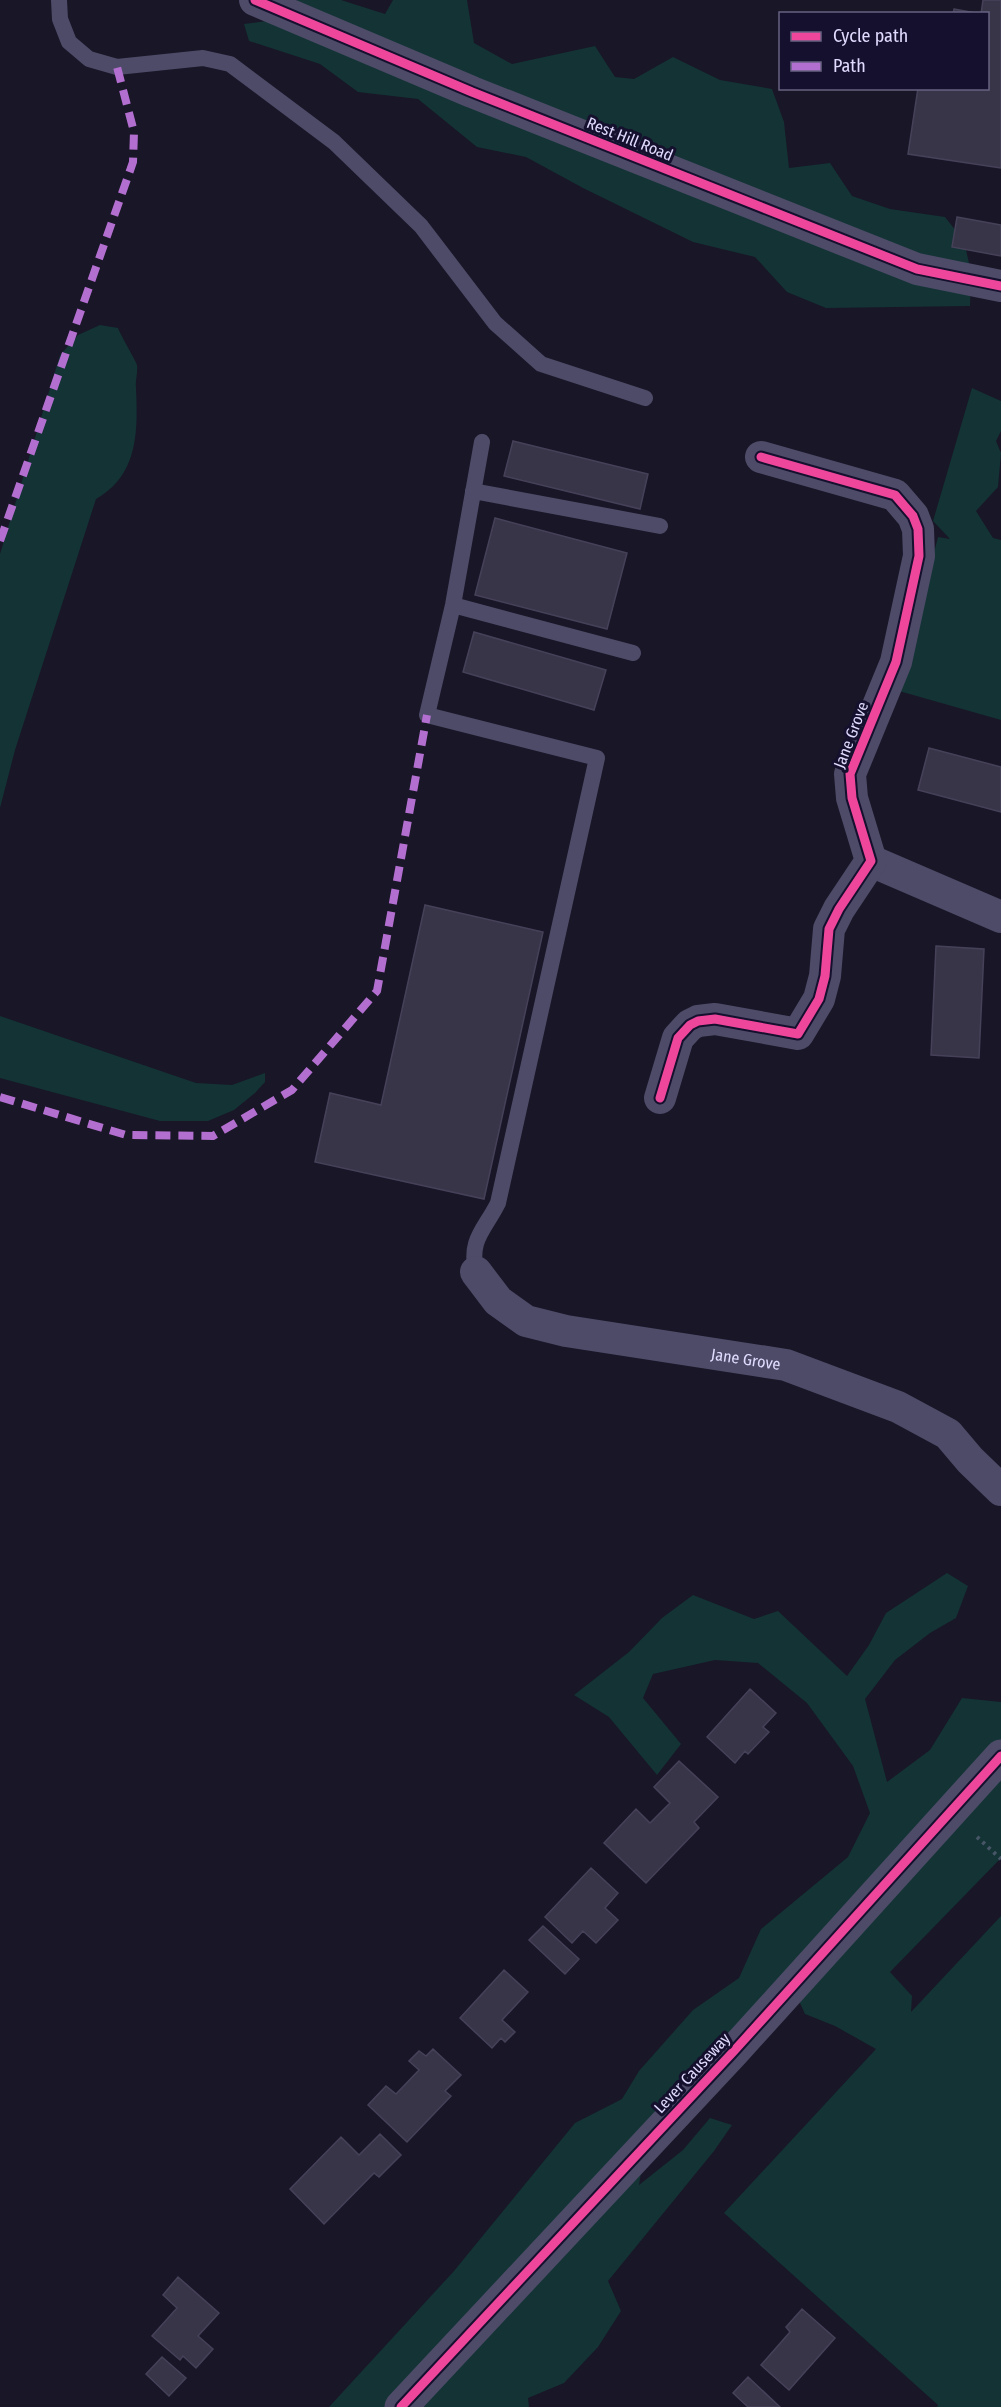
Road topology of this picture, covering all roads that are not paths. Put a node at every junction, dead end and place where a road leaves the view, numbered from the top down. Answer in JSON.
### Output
{"nodes":[{"id":1,"x":59,"y":0,"type":"edge"},
{"id":2,"x":255,"y":0,"type":"edge"},
{"id":3,"x":1001,"y":286,"type":"edge"},
{"id":4,"x":645,"y":398,"type":"dead end"},
{"id":5,"x":482,"y":442,"type":"dead end"},
{"id":6,"x":761,"y":457,"type":"dead end"},
{"id":7,"x":473,"y":491,"type":"junction"},
{"id":8,"x":660,"y":526,"type":"dead end"},
{"id":9,"x":453,"y":605,"type":"junction"},
{"id":10,"x":633,"y":653,"type":"dead end"},
{"id":11,"x":871,"y":861,"type":"junction"},
{"id":12,"x":1001,"y":917,"type":"edge"},
{"id":13,"x":660,"y":1098,"type":"dead end"},
{"id":14,"x":476,"y":1272,"type":"joint"},
{"id":15,"x":1001,"y":1490,"type":"edge"},
{"id":16,"x":1001,"y":1756,"type":"edge"},
{"id":17,"x":401,"y":2407,"type":"edge"}],
"edges":[{"from":1,"to":4,"type":"lane"},
{"from":2,"to":3,"type":"street","name":"Rest Hill Road"},
{"from":5,"to":7,"type":"lane"},
{"from":6,"to":11,"type":"street","name":"Jane Grove"},
{"from":7,"to":8,"type":"lane"},
{"from":7,"to":9,"type":"lane"},
{"from":9,"to":10,"type":"lane"},
{"from":9,"to":14,"type":"lane"},
{"from":11,"to":12,"type":"street"},
{"from":11,"to":13,"type":"street"},
{"from":14,"to":15,"type":"street","name":"Jane Grove"},
{"from":16,"to":17,"type":"street","name":"Lever Causeway"}]}
